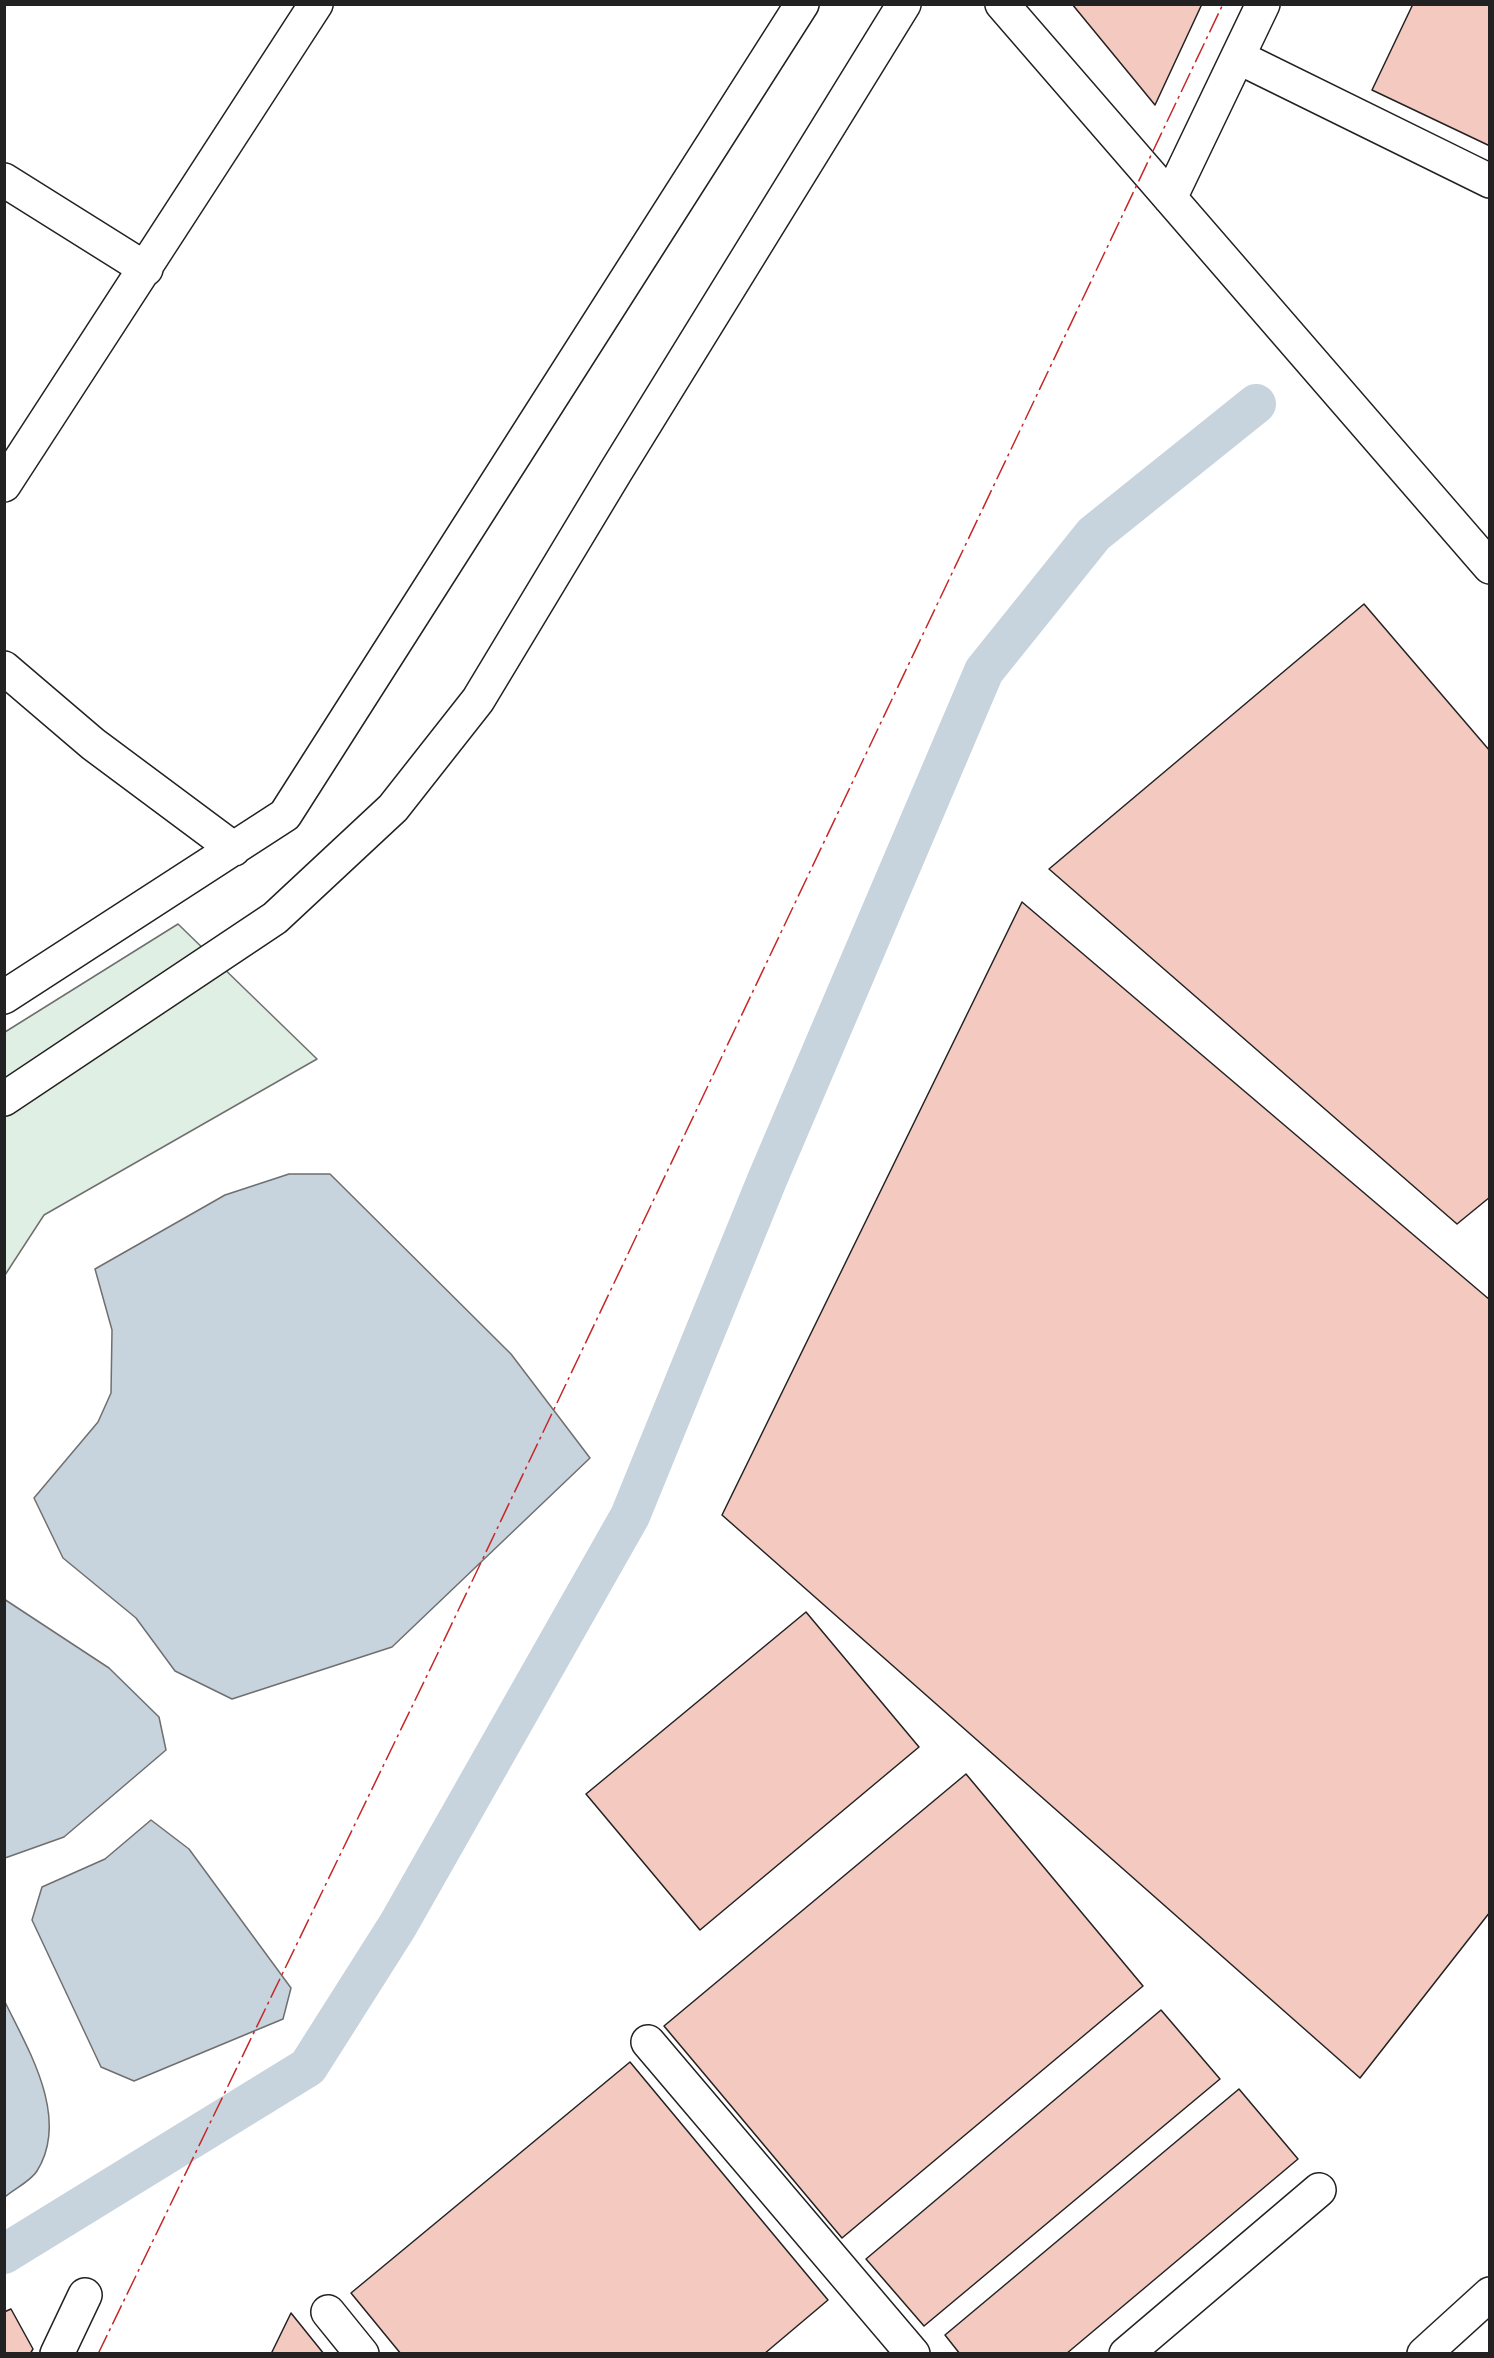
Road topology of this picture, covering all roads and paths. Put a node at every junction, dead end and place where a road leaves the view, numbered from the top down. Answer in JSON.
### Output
{"nodes":[{"id":1,"x":316,"y":4,"type":"edge"},
{"id":2,"x":802,"y":4,"type":"edge"},
{"id":3,"x":904,"y":4,"type":"edge"},
{"id":4,"x":1002,"y":4,"type":"edge"},
{"id":5,"x":1263,"y":4,"type":"edge"},
{"id":6,"x":1238,"y":57,"type":"junction"},
{"id":7,"x":4,"y":180,"type":"edge"},
{"id":8,"x":1490,"y":181,"type":"edge"},
{"id":9,"x":1170,"y":198,"type":"junction"},
{"id":10,"x":147,"y":268,"type":"junction"},
{"id":11,"x":4,"y":485,"type":"edge"},
{"id":12,"x":1490,"y":567,"type":"edge"},
{"id":13,"x":4,"y":669,"type":"edge"},
{"id":14,"x":234,"y":849,"type":"junction"},
{"id":15,"x":4,"y":997,"type":"edge"},
{"id":16,"x":4,"y":1099,"type":"edge"},
{"id":17,"x":648,"y":2042,"type":"dead end"},
{"id":18,"x":1319,"y":2190,"type":"dead end"},
{"id":19,"x":1490,"y":2294,"type":"edge"},
{"id":20,"x":85,"y":2295,"type":"dead end"},
{"id":21,"x":328,"y":2312,"type":"dead end"},
{"id":22,"x":57,"y":2354,"type":"edge"},
{"id":23,"x":362,"y":2354,"type":"edge"},
{"id":24,"x":913,"y":2354,"type":"edge"},
{"id":25,"x":1126,"y":2354,"type":"edge"},
{"id":26,"x":1424,"y":2354,"type":"edge"}],
"edges":[{"from":1,"to":10,"type":"street"},
{"from":2,"to":14,"type":"street"},
{"from":3,"to":16,"type":"street"},
{"from":4,"to":9,"type":"street"},
{"from":5,"to":6,"type":"street"},
{"from":6,"to":8,"type":"street"},
{"from":6,"to":9,"type":"street"},
{"from":7,"to":10,"type":"street"},
{"from":9,"to":12,"type":"street"},
{"from":10,"to":11,"type":"street"},
{"from":13,"to":14,"type":"street"},
{"from":14,"to":15,"type":"street"},
{"from":17,"to":24,"type":"street"},
{"from":18,"to":25,"type":"street"},
{"from":19,"to":26,"type":"street"},
{"from":20,"to":22,"type":"street"},
{"from":21,"to":23,"type":"street"}]}
